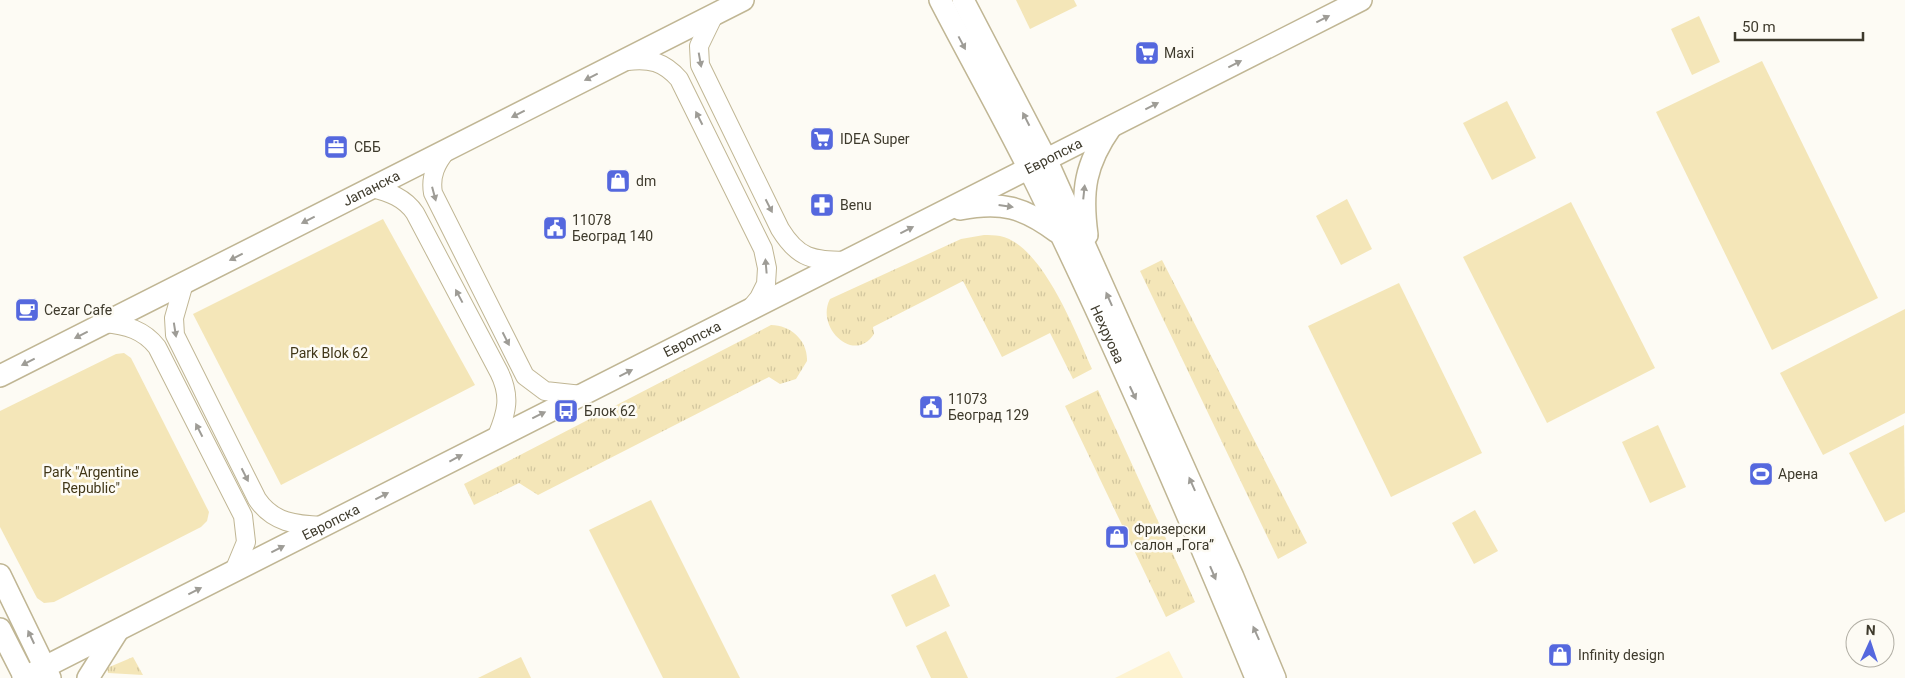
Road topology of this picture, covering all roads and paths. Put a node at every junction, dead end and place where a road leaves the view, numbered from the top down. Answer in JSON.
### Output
{"nodes":[{"id":1,"x":743,"y":0,"type":"edge"},
{"id":2,"x":940,"y":0,"type":"edge"},
{"id":3,"x":963,"y":0,"type":"edge"},
{"id":4,"x":1358,"y":1,"type":"edge"},
{"id":5,"x":714,"y":15,"type":"junction"},
{"id":6,"x":622,"y":61,"type":"junction"},
{"id":7,"x":1112,"y":126,"type":"junction"},
{"id":8,"x":447,"y":150,"type":"junction"},
{"id":9,"x":1037,"y":164,"type":"junction"},
{"id":10,"x":372,"y":188,"type":"junction"},
{"id":11,"x":940,"y":213,"type":"junction"},
{"id":12,"x":1058,"y":233,"type":"junction"},
{"id":13,"x":1091,"y":257,"type":"junction"},
{"id":14,"x":847,"y":261,"type":"junction"},
{"id":15,"x":184,"y":283,"type":"junction"},
{"id":16,"x":750,"y":309,"type":"junction"},
{"id":17,"x":105,"y":322,"type":"junction"},
{"id":18,"x":0,"y":376,"type":"edge"},
{"id":19,"x":582,"y":395,"type":"junction"},
{"id":20,"x":497,"y":436,"type":"junction"},
{"id":21,"x":323,"y":526,"type":"junction"},
{"id":22,"x":234,"y":571,"type":"junction"},
{"id":23,"x":0,"y":575,"type":"edge"},
{"id":24,"x":0,"y":629,"type":"edge"},
{"id":25,"x":120,"y":629,"type":"junction"},
{"id":26,"x":47,"y":672,"type":"edge"},
{"id":27,"x":24,"y":678,"type":"edge"},
{"id":28,"x":88,"y":678,"type":"edge"},
{"id":29,"x":1256,"y":678,"type":"edge"},
{"id":30,"x":1275,"y":678,"type":"edge"}],
"edges":[{"from":1,"to":5,"type":"street","name":"Јапанска"},
{"from":2,"to":9,"type":"street","name":"Нехруова","one_way":true},
{"from":9,"to":3,"type":"street","name":"Нехруова","one_way":true},
{"from":7,"to":4,"type":"street","name":"Европска","one_way":true},
{"from":5,"to":6,"type":"street","name":"Јапанска"},
{"from":5,"to":14,"type":"street","one_way":true},
{"from":6,"to":8,"type":"street","name":"Јапанска","one_way":true},
{"from":16,"to":6,"type":"street","one_way":true},
{"from":7,"to":9,"type":"street","name":"Европска"},
{"from":13,"to":7,"type":"street","one_way":true},
{"from":8,"to":10,"type":"street","name":"Јапанска"},
{"from":8,"to":19,"type":"street","one_way":true},
{"from":9,"to":11,"type":"street","name":"Европска"},
{"from":9,"to":12,"type":"street","name":"Нехруова"},
{"from":9,"to":13,"type":"street","name":"Нехруова"},
{"from":10,"to":15,"type":"street","name":"Јапанска","one_way":true},
{"from":20,"to":10,"type":"street","one_way":true},
{"from":11,"to":12,"type":"street","one_way":true},
{"from":14,"to":11,"type":"street","name":"Европска","one_way":true},
{"from":12,"to":29,"type":"street","name":"Нехруова","one_way":true},
{"from":30,"to":13,"type":"street","name":"Нехруова","one_way":true},
{"from":14,"to":16,"type":"street","name":"Европска"},
{"from":15,"to":17,"type":"street","name":"Јапанска"},
{"from":15,"to":21,"type":"street","one_way":true},
{"from":19,"to":16,"type":"street","name":"Европска","one_way":true},
{"from":17,"to":18,"type":"street","name":"Јапанска","one_way":true},
{"from":22,"to":17,"type":"street","one_way":true},
{"from":20,"to":19,"type":"street","name":"Европска","one_way":true},
{"from":21,"to":20,"type":"street","name":"Европска","one_way":true},
{"from":22,"to":21,"type":"street","name":"Европска","one_way":true},
{"from":25,"to":22,"type":"street","name":"Европска","one_way":true},
{"from":26,"to":23,"type":"street","one_way":true},
{"from":24,"to":27,"type":"street"},
{"from":25,"to":26,"type":"street","name":"Европска"},
{"from":25,"to":28,"type":"street"},
{"from":26,"to":27,"type":"street","name":"Европска"}]}
